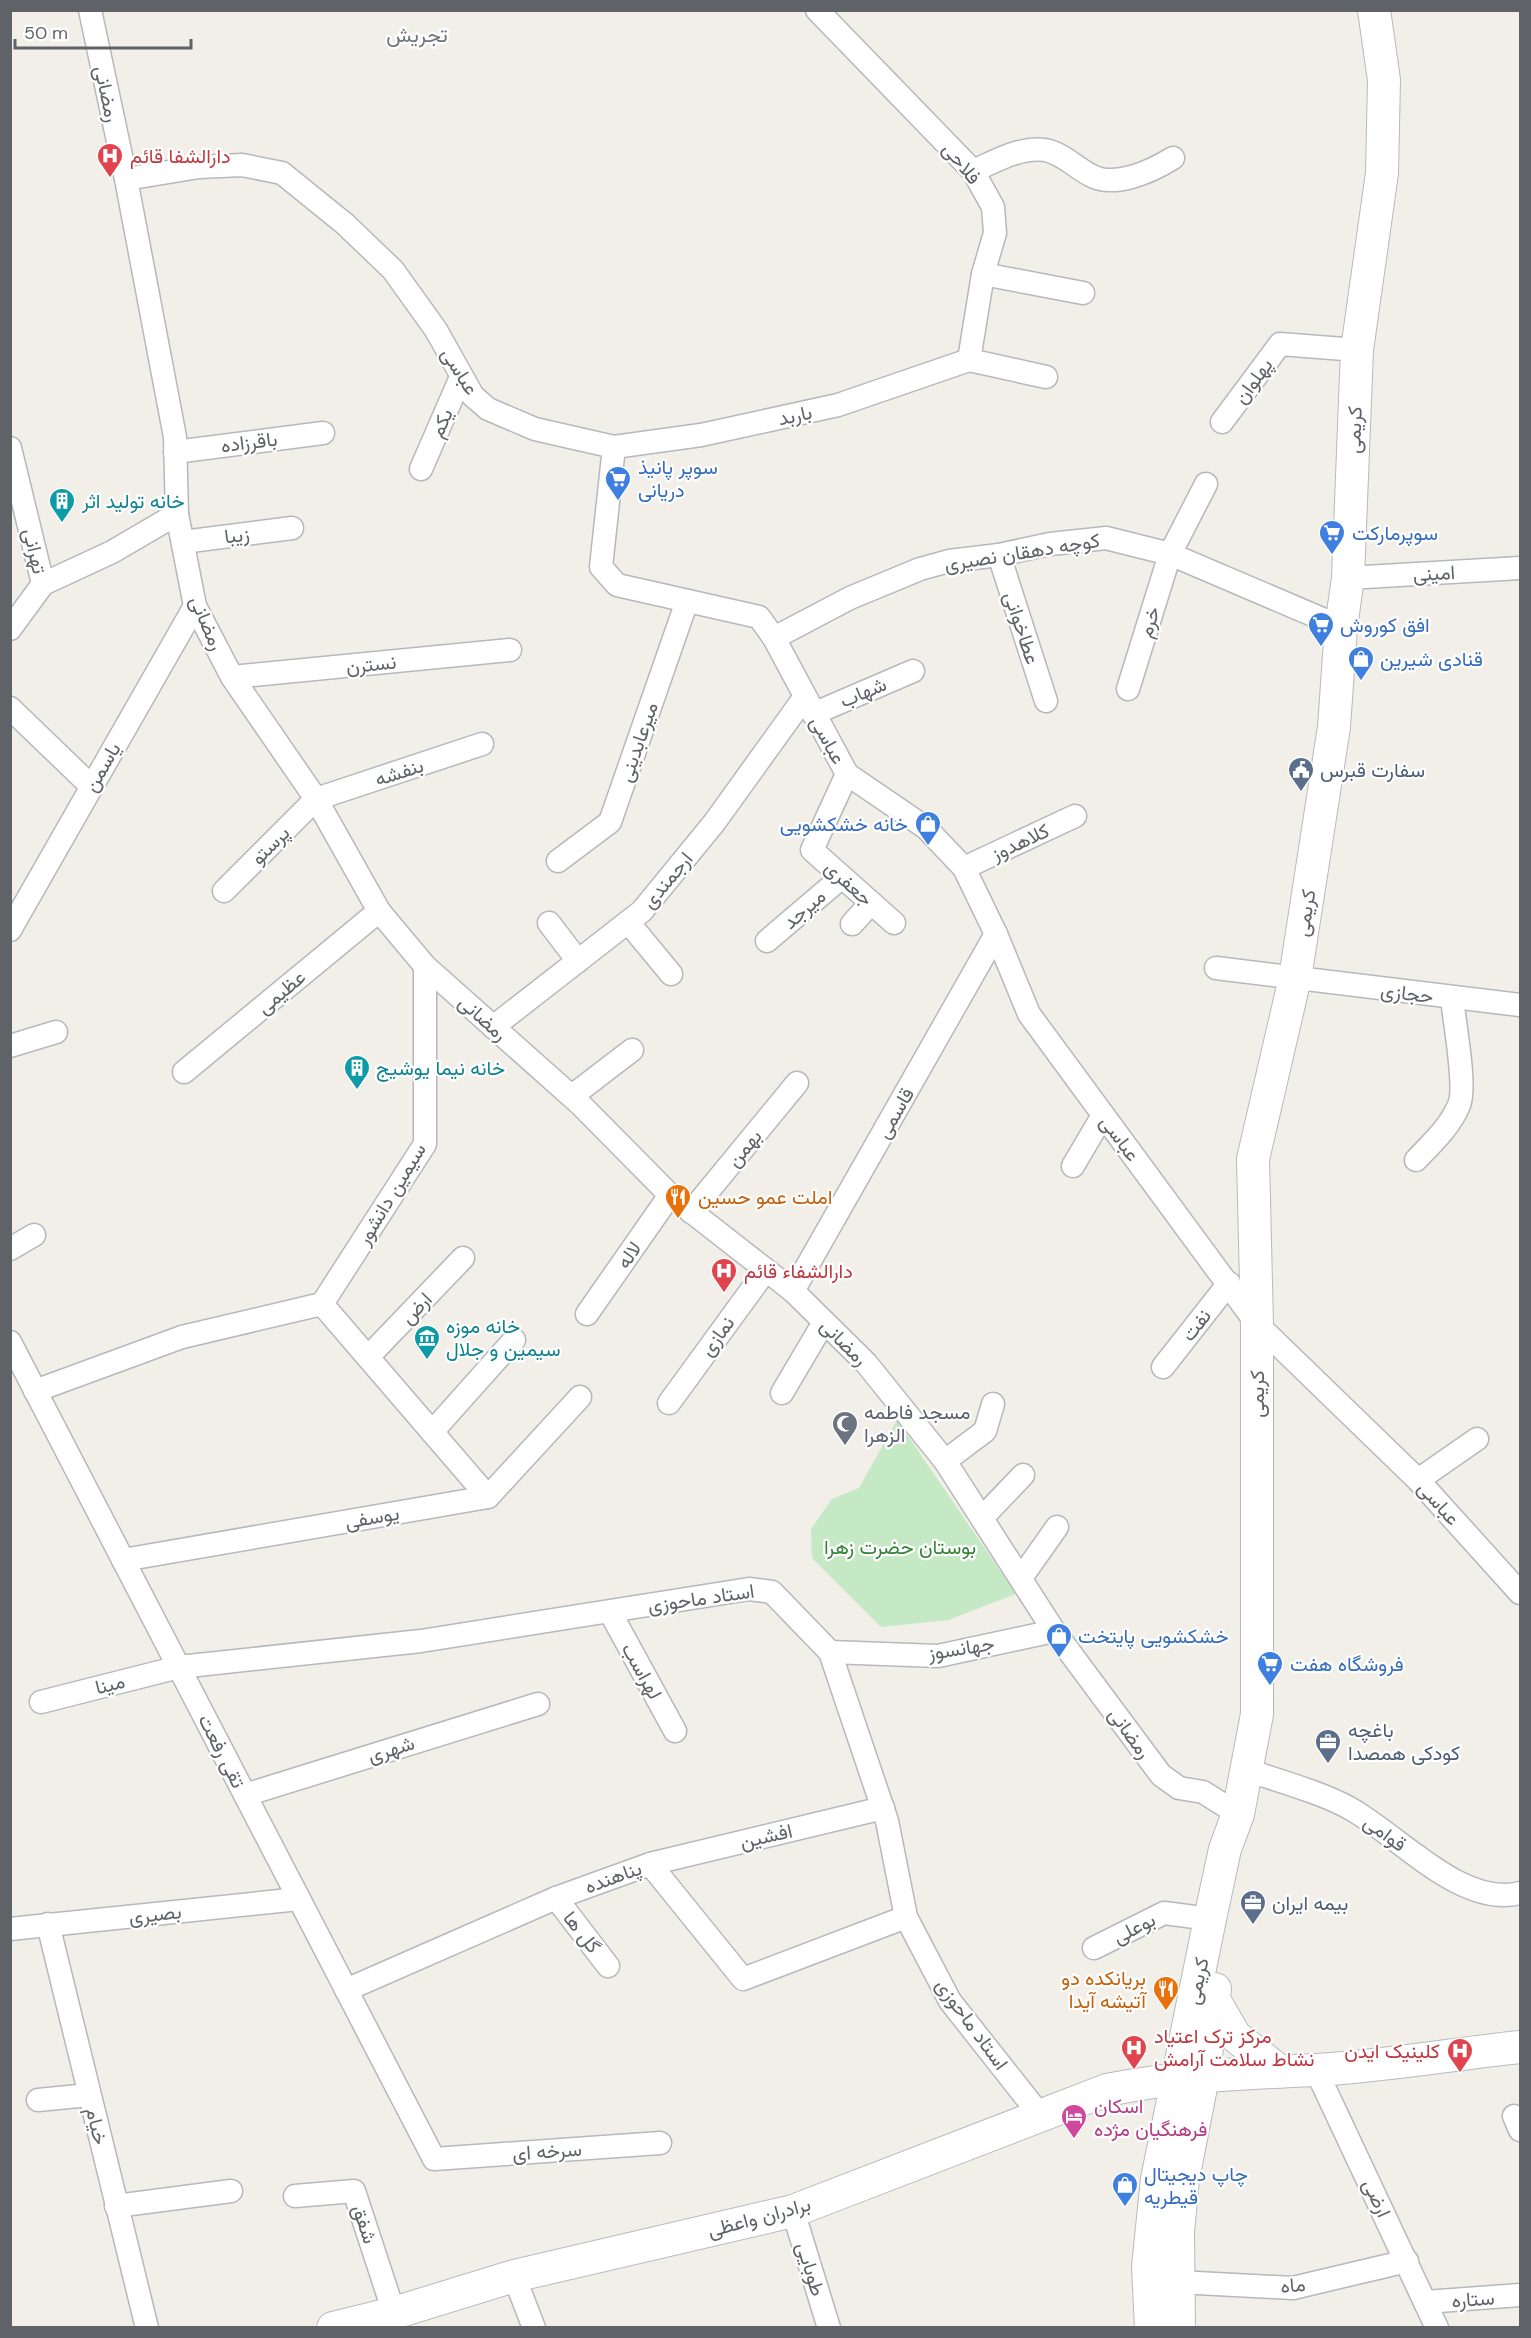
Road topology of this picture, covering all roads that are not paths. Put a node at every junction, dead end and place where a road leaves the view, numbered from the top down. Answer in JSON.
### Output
{"nodes":[{"id":1,"x":90,"y":10,"type":"edge"},
{"id":2,"x":818,"y":10,"type":"edge"},
{"id":3,"x":1380,"y":12,"type":"edge"},
{"id":4,"x":1173,"y":158,"type":"dead end"},
{"id":5,"x":973,"y":171,"type":"junction"},
{"id":6,"x":126,"y":179,"type":"junction"},
{"id":7,"x":983,"y":274,"type":"junction"},
{"id":8,"x":1083,"y":293,"type":"dead end"},
{"id":9,"x":1357,"y":351,"type":"junction"},
{"id":10,"x":969,"y":360,"type":"junction"},
{"id":11,"x":460,"y":377,"type":"junction"},
{"id":12,"x":1046,"y":377,"type":"dead end"},
{"id":13,"x":1222,"y":422,"type":"dead end"},
{"id":14,"x":323,"y":433,"type":"dead end"},
{"id":15,"x":614,"y":447,"type":"junction"},
{"id":16,"x":10,"y":448,"type":"edge"},
{"id":17,"x":175,"y":452,"type":"junction"},
{"id":18,"x":421,"y":469,"type":"dead end"},
{"id":19,"x":1206,"y":484,"type":"dead end"},
{"id":20,"x":177,"y":514,"type":"junction"},
{"id":21,"x":292,"y":528,"type":"dead end"},
{"id":22,"x":183,"y":542,"type":"junction"},
{"id":23,"x":1170,"y":554,"type":"junction"},
{"id":24,"x":999,"y":555,"type":"junction"},
{"id":25,"x":1521,"y":568,"type":"edge"},
{"id":26,"x":1348,"y":578,"type":"junction"},
{"id":27,"x":43,"y":584,"type":"junction"},
{"id":28,"x":687,"y":601,"type":"junction"},
{"id":29,"x":195,"y":606,"type":"junction"},
{"id":30,"x":1341,"y":627,"type":"junction"},
{"id":31,"x":10,"y":629,"type":"edge"},
{"id":32,"x":774,"y":638,"type":"junction"},
{"id":33,"x":510,"y":650,"type":"dead end"},
{"id":34,"x":913,"y":671,"type":"dead end"},
{"id":35,"x":232,"y":677,"type":"junction"},
{"id":36,"x":1128,"y":689,"type":"dead end"},
{"id":37,"x":1046,"y":701,"type":"dead end"},
{"id":38,"x":809,"y":706,"type":"junction"},
{"id":39,"x":10,"y":708,"type":"edge"},
{"id":40,"x":482,"y":744,"type":"dead end"},
{"id":41,"x":847,"y":774,"type":"junction"},
{"id":42,"x":91,"y":786,"type":"junction"},
{"id":43,"x":316,"y":799,"type":"junction"},
{"id":44,"x":1075,"y":816,"type":"dead end"},
{"id":45,"x":558,"y":861,"type":"dead end"},
{"id":46,"x":964,"y":868,"type":"junction"},
{"id":47,"x":842,"y":877,"type":"junction"},
{"id":48,"x":224,"y":891,"type":"dead end"},
{"id":49,"x":871,"y":903,"type":"junction"},
{"id":50,"x":378,"y":911,"type":"junction"},
{"id":51,"x":628,"y":922,"type":"junction"},
{"id":52,"x":549,"y":923,"type":"dead end"},
{"id":53,"x":894,"y":923,"type":"dead end"},
{"id":54,"x":852,"y":924,"type":"dead end"},
{"id":55,"x":10,"y":930,"type":"edge"},
{"id":56,"x":996,"y":934,"type":"junction"},
{"id":57,"x":767,"y":941,"type":"dead end"},
{"id":58,"x":578,"y":961,"type":"junction"},
{"id":59,"x":425,"y":966,"type":"junction"},
{"id":60,"x":1216,"y":968,"type":"dead end"},
{"id":61,"x":671,"y":974,"type":"dead end"},
{"id":62,"x":1294,"y":978,"type":"junction"},
{"id":63,"x":1452,"y":998,"type":"junction"},
{"id":64,"x":1521,"y":1005,"type":"edge"},
{"id":65,"x":493,"y":1027,"type":"junction"},
{"id":66,"x":56,"y":1032,"type":"dead end"},
{"id":67,"x":10,"y":1046,"type":"edge"},
{"id":68,"x":632,"y":1050,"type":"dead end"},
{"id":69,"x":184,"y":1072,"type":"dead end"},
{"id":70,"x":797,"y":1083,"type":"dead end"},
{"id":71,"x":572,"y":1096,"type":"junction"},
{"id":72,"x":1103,"y":1115,"type":"junction"},
{"id":73,"x":1416,"y":1160,"type":"dead end"},
{"id":74,"x":1073,"y":1166,"type":"dead end"},
{"id":75,"x":670,"y":1195,"type":"junction"},
{"id":76,"x":691,"y":1212,"type":"junction"},
{"id":77,"x":34,"y":1235,"type":"dead end"},
{"id":78,"x":10,"y":1249,"type":"edge"},
{"id":79,"x":463,"y":1258,"type":"dead end"},
{"id":80,"x":766,"y":1270,"type":"junction"},
{"id":81,"x":1229,"y":1283,"type":"junction"},
{"id":82,"x":793,"y":1292,"type":"junction"},
{"id":83,"x":322,"y":1304,"type":"junction"},
{"id":84,"x":587,"y":1314,"type":"dead end"},
{"id":85,"x":824,"y":1322,"type":"junction"},
{"id":86,"x":1257,"y":1324,"type":"junction"},
{"id":87,"x":514,"y":1340,"type":"dead end"},
{"id":88,"x":10,"y":1342,"type":"edge"},
{"id":89,"x":368,"y":1358,"type":"junction"},
{"id":90,"x":1163,"y":1367,"type":"dead end"},
{"id":91,"x":35,"y":1390,"type":"junction"},
{"id":92,"x":782,"y":1393,"type":"dead end"},
{"id":93,"x":580,"y":1397,"type":"dead end"},
{"id":94,"x":669,"y":1403,"type":"dead end"},
{"id":95,"x":993,"y":1404,"type":"dead end"},
{"id":96,"x":432,"y":1432,"type":"junction"},
{"id":97,"x":1477,"y":1439,"type":"dead end"},
{"id":98,"x":945,"y":1461,"type":"junction"},
{"id":99,"x":1023,"y":1475,"type":"dead end"},
{"id":100,"x":1418,"y":1480,"type":"junction"},
{"id":101,"x":488,"y":1497,"type":"junction"},
{"id":102,"x":982,"y":1518,"type":"junction"},
{"id":103,"x":1057,"y":1527,"type":"dead end"},
{"id":104,"x":123,"y":1560,"type":"junction"},
{"id":105,"x":1021,"y":1578,"type":"junction"},
{"id":106,"x":1520,"y":1590,"type":"edge"},
{"id":107,"x":610,"y":1612,"type":"junction"},
{"id":108,"x":1054,"y":1631,"type":"junction"},
{"id":109,"x":830,"y":1652,"type":"junction"},
{"id":110,"x":179,"y":1667,"type":"junction"},
{"id":111,"x":41,"y":1702,"type":"dead end"},
{"id":112,"x":538,"y":1704,"type":"dead end"},
{"id":113,"x":675,"y":1731,"type":"dead end"},
{"id":114,"x":1247,"y":1770,"type":"junction"},
{"id":115,"x":245,"y":1795,"type":"junction"},
{"id":116,"x":883,"y":1808,"type":"junction"},
{"id":117,"x":1238,"y":1814,"type":"junction"},
{"id":118,"x":650,"y":1864,"type":"junction"},
{"id":119,"x":1521,"y":1893,"type":"edge"},
{"id":120,"x":556,"y":1898,"type":"junction"},
{"id":121,"x":299,"y":1899,"type":"junction"},
{"id":122,"x":906,"y":1917,"type":"junction"},
{"id":123,"x":1210,"y":1919,"type":"junction"},
{"id":124,"x":48,"y":1924,"type":"junction"},
{"id":125,"x":10,"y":1929,"type":"edge"},
{"id":126,"x":1094,"y":1948,"type":"dead end"},
{"id":127,"x":608,"y":1966,"type":"dead end"},
{"id":128,"x":346,"y":1990,"type":"junction"},
{"id":129,"x":1213,"y":1998,"type":"junction"},
{"id":130,"x":1521,"y":2047,"type":"edge"},
{"id":131,"x":1278,"y":2070,"type":"junction"},
{"id":132,"x":1316,"y":2070,"type":"junction"},
{"id":133,"x":1190,"y":2078,"type":"junction"},
{"id":134,"x":89,"y":2095,"type":"junction"},
{"id":135,"x":38,"y":2100,"type":"dead end"},
{"id":136,"x":1040,"y":2115,"type":"junction"},
{"id":137,"x":660,"y":2143,"type":"dead end"},
{"id":138,"x":434,"y":2159,"type":"joint"},
{"id":139,"x":231,"y":2191,"type":"dead end"},
{"id":140,"x":295,"y":2196,"type":"dead end"},
{"id":141,"x":116,"y":2206,"type":"junction"},
{"id":142,"x":793,"y":2211,"type":"junction"},
{"id":143,"x":1407,"y":2260,"type":"junction"},
{"id":144,"x":514,"y":2276,"type":"junction"},
{"id":145,"x":1178,"y":2282,"type":"junction"},
{"id":146,"x":1521,"y":2295,"type":"edge"},
{"id":147,"x":1425,"y":2302,"type":"junction"},
{"id":148,"x":394,"y":2313,"type":"junction"},
{"id":149,"x":147,"y":2328,"type":"edge"},
{"id":150,"x":333,"y":2328,"type":"edge"},
{"id":151,"x":534,"y":2328,"type":"edge"},
{"id":152,"x":829,"y":2328,"type":"edge"},
{"id":153,"x":1151,"y":2328,"type":"edge"},
{"id":154,"x":1179,"y":2328,"type":"edge"},
{"id":155,"x":1437,"y":2328,"type":"edge"}],
"edges":[{"from":1,"to":6,"type":"street","name":"رمضانی"},
{"from":2,"to":5,"type":"street","name":"فلاحی"},
{"from":3,"to":9,"type":"main road","name":"کریمی"},
{"from":4,"to":5,"type":"street"},
{"from":5,"to":7,"type":"street","name":"فلاحی"},
{"from":6,"to":11,"type":"street","name":"عباسی"},
{"from":6,"to":17,"type":"street","name":"رمضانی"},
{"from":7,"to":8,"type":"street"},
{"from":7,"to":10,"type":"street","name":"فلاحی"},
{"from":9,"to":13,"type":"street","name":"پهلوان"},
{"from":9,"to":26,"type":"main road","name":"کریمی"},
{"from":10,"to":12,"type":"street"},
{"from":10,"to":15,"type":"street","name":"باربد"},
{"from":11,"to":15,"type":"street","name":"عباسی"},
{"from":11,"to":18,"type":"street","name":"یکم"},
{"from":14,"to":17,"type":"street","name":"باقرزاده"},
{"from":15,"to":28,"type":"street","name":"عباسی"},
{"from":16,"to":27,"type":"street","name":"تهرانی"},
{"from":17,"to":20,"type":"street","name":"رمضانی"},
{"from":19,"to":23,"type":"street","name":"خرم"},
{"from":20,"to":22,"type":"street","name":"رمضانی"},
{"from":20,"to":27,"type":"street"},
{"from":21,"to":22,"type":"street","name":"زیبا"},
{"from":22,"to":29,"type":"street","name":"رمضانی"},
{"from":23,"to":24,"type":"street","name":"کوچه دهقان نصیری"},
{"from":23,"to":30,"type":"street","name":"کوچه دهقان نصیری"},
{"from":23,"to":36,"type":"street","name":"خرم"},
{"from":24,"to":32,"type":"street","name":"کوچه دهقان نصیری"},
{"from":24,"to":37,"type":"street","name":"عطاخوانی"},
{"from":25,"to":26,"type":"street","name":"امینی"},
{"from":26,"to":30,"type":"main road","name":"کریمی"},
{"from":27,"to":31,"type":"street"},
{"from":28,"to":32,"type":"street","name":"عباسی"},
{"from":28,"to":45,"type":"street","name":"میرعابدینی"},
{"from":29,"to":35,"type":"street","name":"رمضانی"},
{"from":29,"to":42,"type":"street","name":"یاسمن"},
{"from":30,"to":62,"type":"main road","name":"کریمی"},
{"from":32,"to":38,"type":"street","name":"عباسی"},
{"from":33,"to":35,"type":"street","name":"نسترن"},
{"from":34,"to":38,"type":"street","name":"شهاب"},
{"from":35,"to":43,"type":"street","name":"رمضانی"},
{"from":38,"to":41,"type":"street","name":"عباسی"},
{"from":38,"to":51,"type":"street","name":"ارجمندی"},
{"from":39,"to":42,"type":"street"},
{"from":40,"to":43,"type":"street","name":"بنفشه"},
{"from":41,"to":46,"type":"street","name":"عباسی"},
{"from":41,"to":47,"type":"street","name":"جعفری"},
{"from":42,"to":55,"type":"street","name":"یاسمن"},
{"from":43,"to":48,"type":"street","name":"پرستو"},
{"from":43,"to":50,"type":"street","name":"رمضانی"},
{"from":44,"to":46,"type":"street","name":"کلاهدوز"},
{"from":46,"to":56,"type":"street","name":"عباسی"},
{"from":47,"to":49,"type":"street","name":"جعفری"},
{"from":47,"to":57,"type":"street","name":"میرجد"},
{"from":49,"to":53,"type":"street","name":"جعفری"},
{"from":49,"to":54,"type":"street"},
{"from":50,"to":59,"type":"street","name":"رمضانی"},
{"from":50,"to":69,"type":"street","name":"عظیمی"},
{"from":51,"to":58,"type":"street","name":"ارجمندی"},
{"from":51,"to":61,"type":"street"},
{"from":52,"to":58,"type":"street"},
{"from":56,"to":72,"type":"street","name":"عباسی"},
{"from":56,"to":82,"type":"street","name":"قاسمی"},
{"from":58,"to":65,"type":"street","name":"ارجمندی"},
{"from":59,"to":65,"type":"street","name":"رمضانی"},
{"from":59,"to":83,"type":"street","name":"سیمین دانشور"},
{"from":60,"to":62,"type":"street","name":"حجازی"},
{"from":62,"to":63,"type":"street","name":"حجازی"},
{"from":62,"to":86,"type":"main road","name":"کریمی"},
{"from":63,"to":64,"type":"street","name":"حجازی"},
{"from":63,"to":73,"type":"street"},
{"from":65,"to":71,"type":"street","name":"رمضانی"},
{"from":66,"to":67,"type":"street"},
{"from":68,"to":71,"type":"street"},
{"from":70,"to":76,"type":"street","name":"بهمن"},
{"from":71,"to":75,"type":"street","name":"رمضانی"},
{"from":72,"to":74,"type":"street"},
{"from":72,"to":81,"type":"street","name":"عباسی"},
{"from":75,"to":76,"type":"street","name":"رمضانی"},
{"from":75,"to":84,"type":"street","name":"لاله"},
{"from":76,"to":80,"type":"street","name":"رمضانی"},
{"from":77,"to":78,"type":"street"},
{"from":79,"to":89,"type":"street","name":"ارض"},
{"from":80,"to":82,"type":"street","name":"رمضانی"},
{"from":80,"to":94,"type":"street","name":"نمازی"},
{"from":81,"to":86,"type":"street","name":"عباسی"},
{"from":81,"to":90,"type":"street","name":"نفت"},
{"from":82,"to":85,"type":"street","name":"رمضانی"},
{"from":83,"to":89,"type":"street"},
{"from":83,"to":91,"type":"street"},
{"from":85,"to":92,"type":"street"},
{"from":85,"to":98,"type":"street","name":"رمضانی"},
{"from":86,"to":100,"type":"street","name":"عباسی"},
{"from":86,"to":114,"type":"main road","name":"کریمی"},
{"from":87,"to":96,"type":"street"},
{"from":88,"to":91,"type":"street","name":"تقی رفعت"},
{"from":89,"to":96,"type":"street"},
{"from":91,"to":104,"type":"street","name":"تقی رفعت"},
{"from":93,"to":101,"type":"street"},
{"from":95,"to":98,"type":"street"},
{"from":96,"to":101,"type":"street"},
{"from":97,"to":100,"type":"street"},
{"from":98,"to":102,"type":"street","name":"رمضانی"},
{"from":99,"to":102,"type":"street"},
{"from":100,"to":106,"type":"street","name":"عباسی"},
{"from":101,"to":104,"type":"street","name":"یوسفی"},
{"from":102,"to":105,"type":"street","name":"رمضانی"},
{"from":103,"to":105,"type":"street"},
{"from":104,"to":110,"type":"street","name":"تقی رفعت"},
{"from":105,"to":108,"type":"street","name":"رمضانی"},
{"from":107,"to":109,"type":"street","name":"استاد ماحوزی"},
{"from":107,"to":110,"type":"street","name":"استاد ماحوزی"},
{"from":107,"to":113,"type":"street","name":"لهراسب"},
{"from":108,"to":109,"type":"street","name":"جهانسوز"},
{"from":108,"to":117,"type":"street","name":"رمضانی"},
{"from":109,"to":116,"type":"street","name":"استاد ماحوزی"},
{"from":110,"to":111,"type":"street","name":"مینا"},
{"from":110,"to":115,"type":"street","name":"تقی رفعت"},
{"from":112,"to":115,"type":"street","name":"شهری"},
{"from":114,"to":117,"type":"main road","name":"کریمی"},
{"from":114,"to":119,"type":"street","name":"قوامی"},
{"from":115,"to":121,"type":"street","name":"تقی رفعت"},
{"from":116,"to":118,"type":"street","name":"افشین"},
{"from":116,"to":122,"type":"street","name":"استاد ماحوزی"},
{"from":117,"to":123,"type":"main road","name":"کریمی"},
{"from":117,"to":129,"type":"main road","name":"کریمی"},
{"from":118,"to":120,"type":"street","name":"پناهنده"},
{"from":118,"to":122,"type":"street","name":"پناهنده"},
{"from":120,"to":127,"type":"street","name":"گل ها"},
{"from":120,"to":128,"type":"street","name":"پناهنده"},
{"from":121,"to":124,"type":"street","name":"بصیری"},
{"from":121,"to":128,"type":"street","name":"تقی رفعت"},
{"from":122,"to":136,"type":"street","name":"استاد ماحوزی"},
{"from":123,"to":126,"type":"street","name":"بوعلی"},
{"from":123,"to":133,"type":"main road","name":"کریمی"},
{"from":124,"to":125,"type":"street","name":"بصیری"},
{"from":124,"to":134,"type":"street","name":"خیام"},
{"from":128,"to":138,"type":"street","name":"تقی رفعت"},
{"from":129,"to":131,"type":"main road"},
{"from":129,"to":133,"type":"main road","name":"کریمی"},
{"from":130,"to":132,"type":"main road","name":"برادران واعظی"},
{"from":131,"to":132,"type":"main road","name":"برادران واعظی"},
{"from":131,"to":133,"type":"main road","name":"برادران واعظی"},
{"from":132,"to":143,"type":"street","name":"ارضی"},
{"from":133,"to":136,"type":"main road","name":"برادران واعظی"},
{"from":133,"to":145,"type":"main road","name":"کریمی"},
{"from":133,"to":153,"type":"main road","name":"کریمی"},
{"from":134,"to":135,"type":"street"},
{"from":134,"to":141,"type":"street","name":"خیام"},
{"from":136,"to":142,"type":"main road","name":"برادران واعظی"},
{"from":137,"to":138,"type":"street","name":"سرخه ای"},
{"from":139,"to":141,"type":"street"},
{"from":140,"to":148,"type":"street","name":"شفق"},
{"from":141,"to":149,"type":"street","name":"خیام"},
{"from":142,"to":144,"type":"main road","name":"برادران واعظی"},
{"from":142,"to":152,"type":"street","name":"طوبایی"},
{"from":143,"to":145,"type":"street","name":"ماه"},
{"from":143,"to":147,"type":"street","name":"ارضی"},
{"from":144,"to":148,"type":"main road","name":"برادران واعظی"},
{"from":144,"to":151,"type":"street"},
{"from":145,"to":154,"type":"main road","name":"کریمی"},
{"from":146,"to":147,"type":"street","name":"ستاره"},
{"from":147,"to":155,"type":"street","name":"ارضی"},
{"from":148,"to":150,"type":"main road","name":"برادران واعظی"}]}
